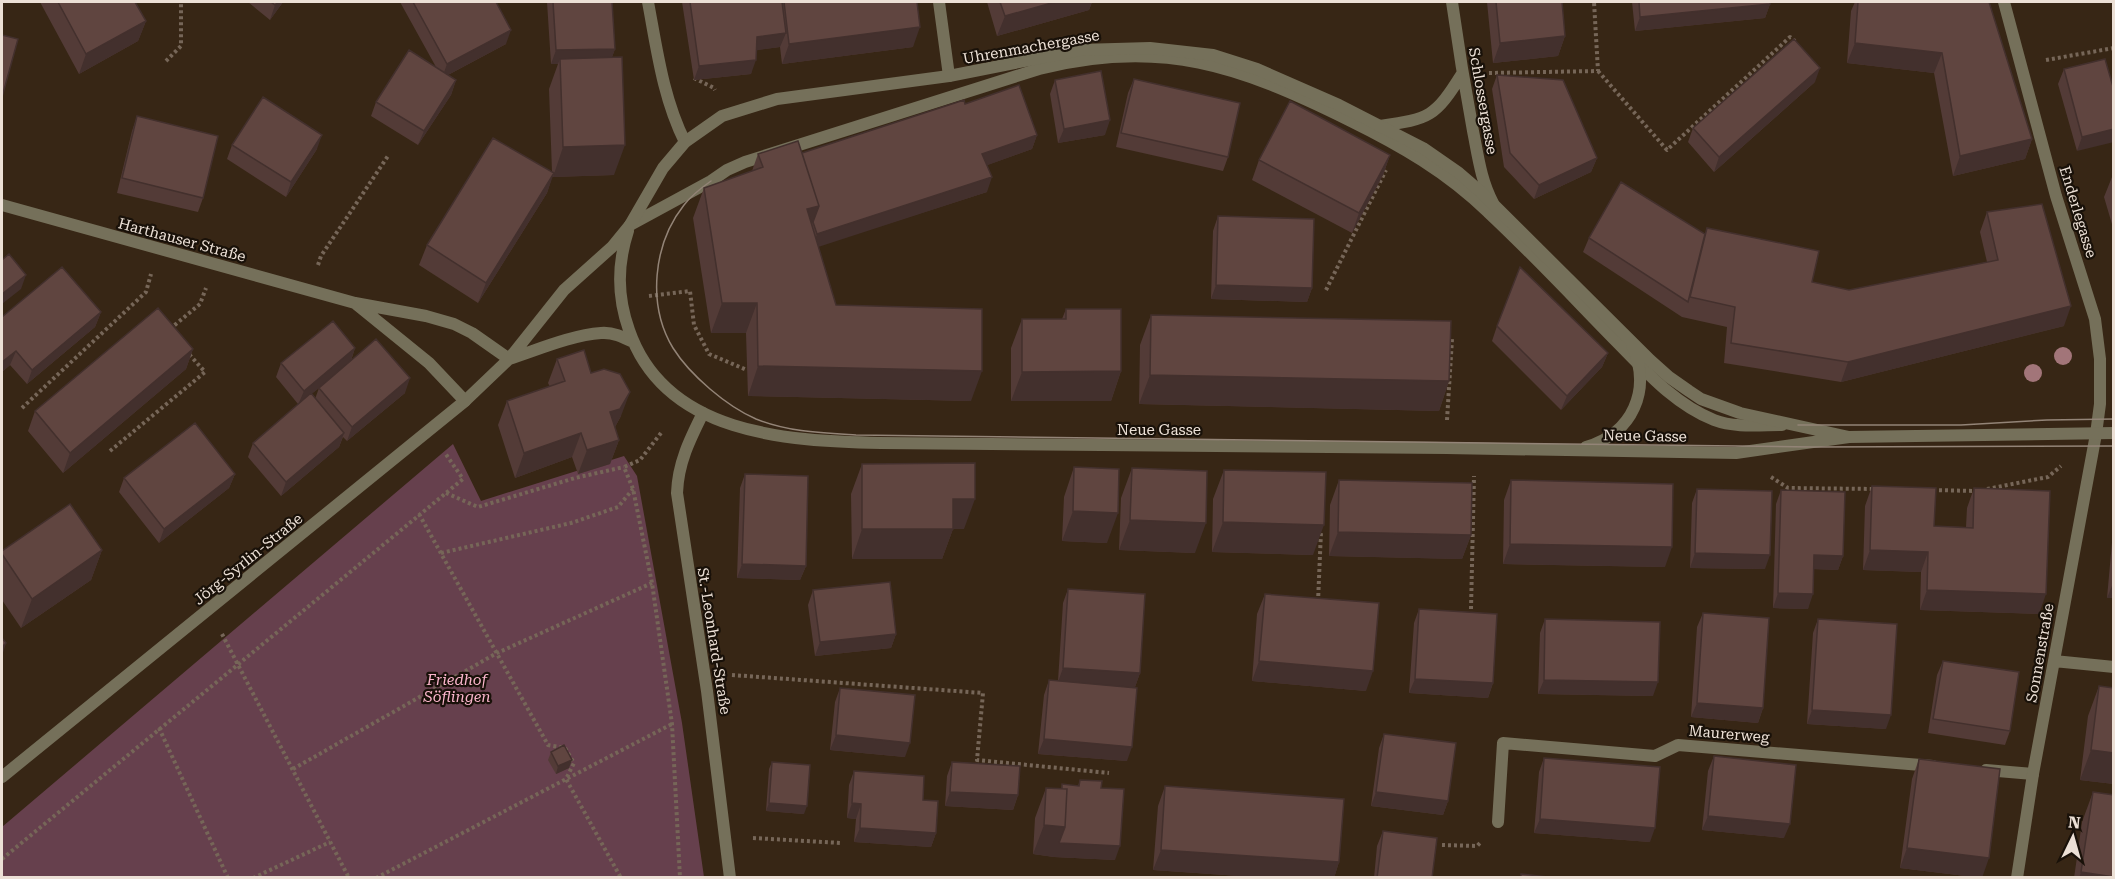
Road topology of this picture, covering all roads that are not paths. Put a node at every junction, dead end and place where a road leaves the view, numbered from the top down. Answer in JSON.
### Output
{"nodes":[{"id":1,"x":648,"y":2,"type":"edge"},
{"id":2,"x":939,"y":2,"type":"edge"},
{"id":3,"x":1452,"y":2,"type":"edge"},
{"id":4,"x":2004,"y":2,"type":"edge"},
{"id":5,"x":1462,"y":74,"type":"junction"},
{"id":6,"x":949,"y":76,"type":"junction"},
{"id":7,"x":1380,"y":126,"type":"junction"},
{"id":8,"x":685,"y":142,"type":"junction"},
{"id":9,"x":1474,"y":186,"type":"joint"},
{"id":10,"x":1494,"y":204,"type":"junction"},
{"id":11,"x":2,"y":205,"type":"edge"},
{"id":12,"x":630,"y":225,"type":"junction"},
{"id":13,"x":355,"y":303,"type":"junction"},
{"id":14,"x":1622,"y":332,"type":"junction"},
{"id":15,"x":633,"y":342,"type":"junction"},
{"id":16,"x":509,"y":359,"type":"junction"},
{"id":17,"x":1639,"y":364,"type":"junction"},
{"id":18,"x":465,"y":401,"type":"junction"},
{"id":19,"x":703,"y":413,"type":"junction"},
{"id":20,"x":1798,"y":425,"type":"junction"},
{"id":21,"x":2096,"y":434,"type":"junction"},
{"id":22,"x":2114,"y":434,"type":"edge"},
{"id":23,"x":1849,"y":437,"type":"junction"},
{"id":24,"x":1561,"y":450,"type":"junction"},
{"id":25,"x":2054,"y":661,"type":"junction"},
{"id":26,"x":2114,"y":667,"type":"edge"},
{"id":27,"x":1941,"y":766,"type":"edge"},
{"id":28,"x":1975,"y":769,"type":"edge"},
{"id":29,"x":2033,"y":774,"type":"junction"},
{"id":30,"x":2,"y":777,"type":"edge"},
{"id":31,"x":1498,"y":822,"type":"road end"},
{"id":32,"x":730,"y":878,"type":"edge"},
{"id":33,"x":2016,"y":878,"type":"edge"}],
"edges":[{"from":1,"to":8,"type":"street"},
{"from":2,"to":6,"type":"street"},
{"from":3,"to":5,"type":"street","name":"Schlossergasse"},
{"from":4,"to":21,"type":"street","name":"Enderlegasse"},
{"from":5,"to":7,"type":"street"},
{"from":5,"to":10,"type":"street","name":"Schlossergasse"},
{"from":6,"to":7,"type":"street","name":"Uhrenmachergasse"},
{"from":6,"to":8,"type":"street","name":"Uhrenmachergasse"},
{"from":7,"to":9,"type":"street","name":"Uhrenmachergasse"},
{"from":8,"to":12,"type":"street","name":"Uhrenmachergasse"},
{"from":9,"to":10,"type":"street","name":"Schlossergasse"},
{"from":10,"to":14,"type":"street","name":"Schlossergasse"},
{"from":11,"to":13,"type":"street","name":"Harthauser Straße"},
{"from":12,"to":15,"type":"street","name":"Neue Gasse"},
{"from":12,"to":16,"type":"street","name":"Jörg-Syrlin-Straße"},
{"from":12,"to":17,"type":"street"},
{"from":13,"to":16,"type":"street","name":"Harthauser Straße"},
{"from":13,"to":18,"type":"street","name":"Harthauser Straße"},
{"from":14,"to":17,"type":"street"},
{"from":14,"to":20,"type":"street","name":"Neue Gasse"},
{"from":15,"to":16,"type":"street"},
{"from":15,"to":19,"type":"street","name":"Neue Gasse"},
{"from":16,"to":18,"type":"street","name":"Jörg-Syrlin-Straße"},
{"from":17,"to":20,"type":"street"},
{"from":17,"to":24,"type":"street"},
{"from":18,"to":30,"type":"street","name":"Jörg-Syrlin-Straße"},
{"from":19,"to":24,"type":"street","name":"Neue Gasse"},
{"from":19,"to":32,"type":"street","name":"St.-Leonhard-Straße"},
{"from":20,"to":23,"type":"street","name":"Neue Gasse"},
{"from":21,"to":22,"type":"street","name":"Neue Gasse"},
{"from":21,"to":23,"type":"street","name":"Neue Gasse"},
{"from":21,"to":25,"type":"street","name":"Sonnenstraße"},
{"from":23,"to":24,"type":"street","name":"Neue Gasse"},
{"from":25,"to":26,"type":"street"},
{"from":25,"to":29,"type":"street","name":"Sonnenstraße"},
{"from":27,"to":31,"type":"street","name":"Maurerweg"},
{"from":28,"to":29,"type":"street"},
{"from":29,"to":33,"type":"street","name":"Sonnenstraße"}]}
